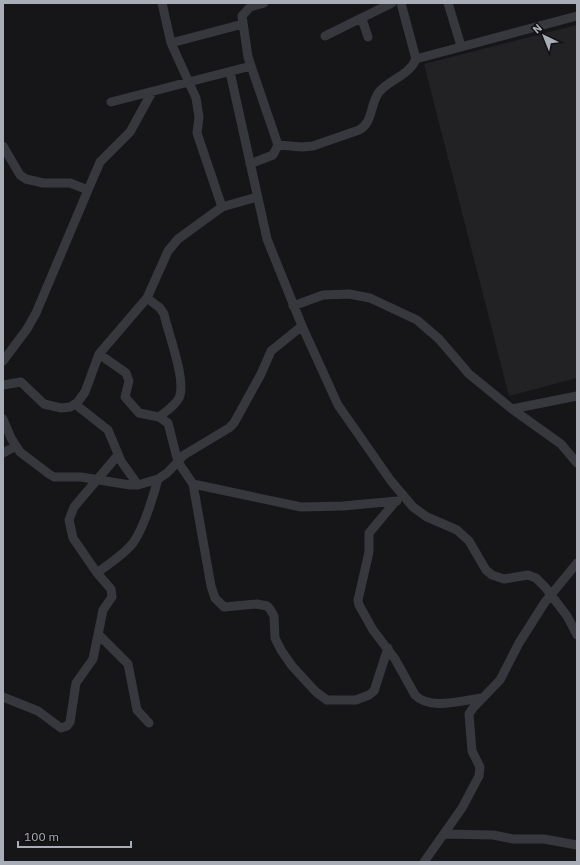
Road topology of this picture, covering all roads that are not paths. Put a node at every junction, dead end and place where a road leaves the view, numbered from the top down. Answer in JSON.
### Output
{"nodes":[{"id":1,"x":162,"y":3,"type":"edge"},
{"id":2,"x":264,"y":3,"type":"edge"},
{"id":3,"x":392,"y":3,"type":"edge"},
{"id":4,"x":401,"y":3,"type":"edge"},
{"id":5,"x":448,"y":3,"type":"edge"},
{"id":6,"x":577,"y":16,"type":"edge"},
{"id":7,"x":362,"y":19,"type":"junction"},
{"id":8,"x":243,"y":24,"type":"junction"},
{"id":9,"x":325,"y":36,"type":"dead end"},
{"id":10,"x":368,"y":37,"type":"dead end"},
{"id":11,"x":171,"y":42,"type":"junction"},
{"id":12,"x":461,"y":46,"type":"junction"},
{"id":13,"x":416,"y":59,"type":"junction"},
{"id":14,"x":251,"y":66,"type":"junction"},
{"id":15,"x":230,"y":72,"type":"junction"},
{"id":16,"x":189,"y":82,"type":"junction"},
{"id":17,"x":152,"y":92,"type":"junction"},
{"id":18,"x":111,"y":102,"type":"dead end"},
{"id":19,"x":278,"y":145,"type":"junction"},
{"id":20,"x":3,"y":146,"type":"edge"},
{"id":21,"x":250,"y":164,"type":"junction"},
{"id":22,"x":88,"y":190,"type":"junction"},
{"id":23,"x":258,"y":197,"type":"junction"},
{"id":24,"x":222,"y":206,"type":"junction"},
{"id":25,"x":147,"y":298,"type":"junction"},
{"id":26,"x":294,"y":306,"type":"junction"},
{"id":27,"x":302,"y":326,"type":"junction"},
{"id":28,"x":99,"y":354,"type":"junction"},
{"id":29,"x":3,"y":361,"type":"edge"},
{"id":30,"x":3,"y":385,"type":"edge"},
{"id":31,"x":577,"y":396,"type":"edge"},
{"id":32,"x":75,"y":404,"type":"junction"},
{"id":33,"x":512,"y":409,"type":"junction"},
{"id":34,"x":159,"y":417,"type":"junction"},
{"id":35,"x":3,"y":419,"type":"edge"},
{"id":36,"x":16,"y":446,"type":"junction"},
{"id":37,"x":3,"y":453,"type":"edge"},
{"id":38,"x":118,"y":455,"type":"junction"},
{"id":39,"x":178,"y":462,"type":"junction"},
{"id":40,"x":577,"y":463,"type":"edge"},
{"id":41,"x":158,"y":479,"type":"junction"},
{"id":42,"x":96,"y":480,"type":"junction"},
{"id":43,"x":193,"y":484,"type":"junction"},
{"id":44,"x":138,"y":485,"type":"junction"},
{"id":45,"x":404,"y":499,"type":"junction"},
{"id":46,"x":395,"y":502,"type":"junction"},
{"id":47,"x":577,"y":563,"type":"edge"},
{"id":48,"x":97,"y":573,"type":"junction"},
{"id":49,"x":551,"y":595,"type":"junction"},
{"id":50,"x":99,"y":634,"type":"junction"},
{"id":51,"x":577,"y":635,"type":"edge"},
{"id":52,"x":388,"y":648,"type":"junction"},
{"id":53,"x":3,"y":698,"type":"edge"},
{"id":54,"x":482,"y":698,"type":"junction"},
{"id":55,"x":149,"y":723,"type":"dead end"},
{"id":56,"x":444,"y":834,"type":"junction"},
{"id":57,"x":577,"y":845,"type":"edge"},
{"id":58,"x":424,"y":862,"type":"edge"}],
"edges":[{"from":1,"to":11,"type":"street"},
{"from":2,"to":8,"type":"street"},
{"from":3,"to":7,"type":"street"},
{"from":4,"to":13,"type":"street"},
{"from":5,"to":12,"type":"street"},
{"from":6,"to":12,"type":"street"},
{"from":7,"to":9,"type":"street"},
{"from":7,"to":10,"type":"street"},
{"from":8,"to":11,"type":"street"},
{"from":8,"to":14,"type":"street"},
{"from":11,"to":16,"type":"street"},
{"from":12,"to":13,"type":"street"},
{"from":13,"to":19,"type":"street"},
{"from":14,"to":15,"type":"street"},
{"from":14,"to":19,"type":"street"},
{"from":15,"to":16,"type":"street"},
{"from":15,"to":21,"type":"street"},
{"from":16,"to":17,"type":"street"},
{"from":16,"to":24,"type":"street"},
{"from":17,"to":18,"type":"street"},
{"from":17,"to":22,"type":"street"},
{"from":19,"to":21,"type":"street"},
{"from":20,"to":22,"type":"street"},
{"from":21,"to":23,"type":"street"},
{"from":22,"to":29,"type":"street"},
{"from":23,"to":24,"type":"street"},
{"from":23,"to":26,"type":"street"},
{"from":24,"to":25,"type":"street"},
{"from":25,"to":28,"type":"street"},
{"from":25,"to":34,"type":"street"},
{"from":26,"to":27,"type":"street"},
{"from":26,"to":33,"type":"street"},
{"from":27,"to":39,"type":"street"},
{"from":27,"to":45,"type":"street"},
{"from":28,"to":32,"type":"street"},
{"from":28,"to":34,"type":"street"},
{"from":30,"to":32,"type":"street"},
{"from":31,"to":33,"type":"street"},
{"from":32,"to":38,"type":"street"},
{"from":33,"to":40,"type":"street"},
{"from":34,"to":39,"type":"street"},
{"from":35,"to":36,"type":"street"},
{"from":36,"to":37,"type":"street"},
{"from":36,"to":42,"type":"street"},
{"from":38,"to":42,"type":"street"},
{"from":38,"to":44,"type":"street"},
{"from":39,"to":41,"type":"street"},
{"from":39,"to":43,"type":"street"},
{"from":41,"to":44,"type":"street"},
{"from":41,"to":48,"type":"street"},
{"from":42,"to":44,"type":"street"},
{"from":42,"to":48,"type":"street"},
{"from":43,"to":46,"type":"street"},
{"from":43,"to":52,"type":"street"},
{"from":45,"to":46,"type":"street"},
{"from":45,"to":49,"type":"street"},
{"from":46,"to":52,"type":"street"},
{"from":47,"to":49,"type":"street"},
{"from":48,"to":50,"type":"street"},
{"from":49,"to":51,"type":"street"},
{"from":49,"to":54,"type":"street"},
{"from":50,"to":53,"type":"street"},
{"from":50,"to":55,"type":"street"},
{"from":52,"to":54,"type":"street"},
{"from":54,"to":56,"type":"street"},
{"from":56,"to":57,"type":"street"},
{"from":56,"to":58,"type":"street"}]}
